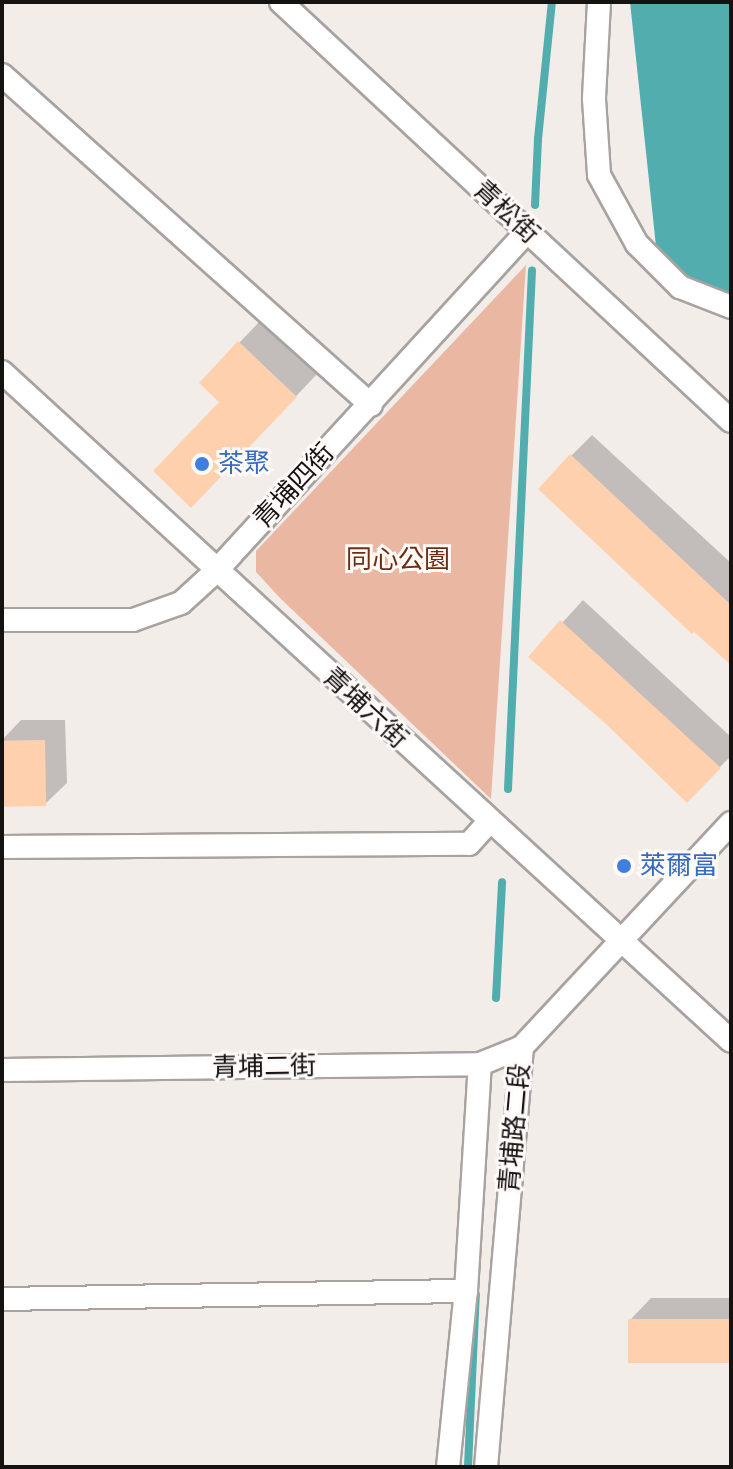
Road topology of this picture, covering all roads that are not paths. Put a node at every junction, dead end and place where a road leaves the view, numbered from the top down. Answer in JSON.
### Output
{"nodes":[{"id":1,"x":281,"y":2,"type":"edge"},
{"id":2,"x":599,"y":2,"type":"edge"},
{"id":3,"x":2,"y":75,"type":"edge"},
{"id":4,"x":527,"y":232,"type":"junction"},
{"id":5,"x":731,"y":307,"type":"edge"},
{"id":6,"x":2,"y":372,"type":"edge"},
{"id":7,"x":371,"y":405,"type":"junction"},
{"id":8,"x":731,"y":421,"type":"edge"},
{"id":9,"x":216,"y":571,"type":"junction"},
{"id":10,"x":2,"y":620,"type":"edge"},
{"id":11,"x":489,"y":822,"type":"junction"},
{"id":12,"x":731,"y":823,"type":"edge"},
{"id":13,"x":2,"y":847,"type":"edge"},
{"id":14,"x":623,"y":941,"type":"junction"},
{"id":15,"x":731,"y":1041,"type":"edge"},
{"id":16,"x":522,"y":1047,"type":"junction"},
{"id":17,"x":480,"y":1064,"type":"junction"},
{"id":18,"x":2,"y":1070,"type":"edge"},
{"id":19,"x":466,"y":1291,"type":"junction"},
{"id":20,"x":2,"y":1299,"type":"edge"},
{"id":21,"x":448,"y":1467,"type":"edge"},
{"id":22,"x":486,"y":1467,"type":"edge"}],
"edges":[{"from":1,"to":4,"type":"street","name":"青松街"},
{"from":2,"to":5,"type":"street"},
{"from":3,"to":7,"type":"street"},
{"from":4,"to":7,"type":"street","name":"青埔四街"},
{"from":4,"to":8,"type":"street","name":"青松街"},
{"from":6,"to":9,"type":"street","name":"青埔六街"},
{"from":7,"to":9,"type":"street","name":"青埔四街"},
{"from":9,"to":10,"type":"street","name":"青埔四街"},
{"from":9,"to":11,"type":"street","name":"青埔六街"},
{"from":11,"to":13,"type":"street"},
{"from":11,"to":14,"type":"street","name":"青埔六街"},
{"from":12,"to":14,"type":"street","name":"青埔路二段"},
{"from":14,"to":15,"type":"street","name":"青埔六街"},
{"from":14,"to":16,"type":"street","name":"青埔路二段"},
{"from":16,"to":17,"type":"street","name":"青埔二街"},
{"from":16,"to":22,"type":"street","name":"青埔路二段"},
{"from":17,"to":18,"type":"street","name":"青埔二街"},
{"from":17,"to":19,"type":"street","name":"青埔路二段"},
{"from":19,"to":20,"type":"street"},
{"from":19,"to":21,"type":"street","name":"青埔路二段"}]}
